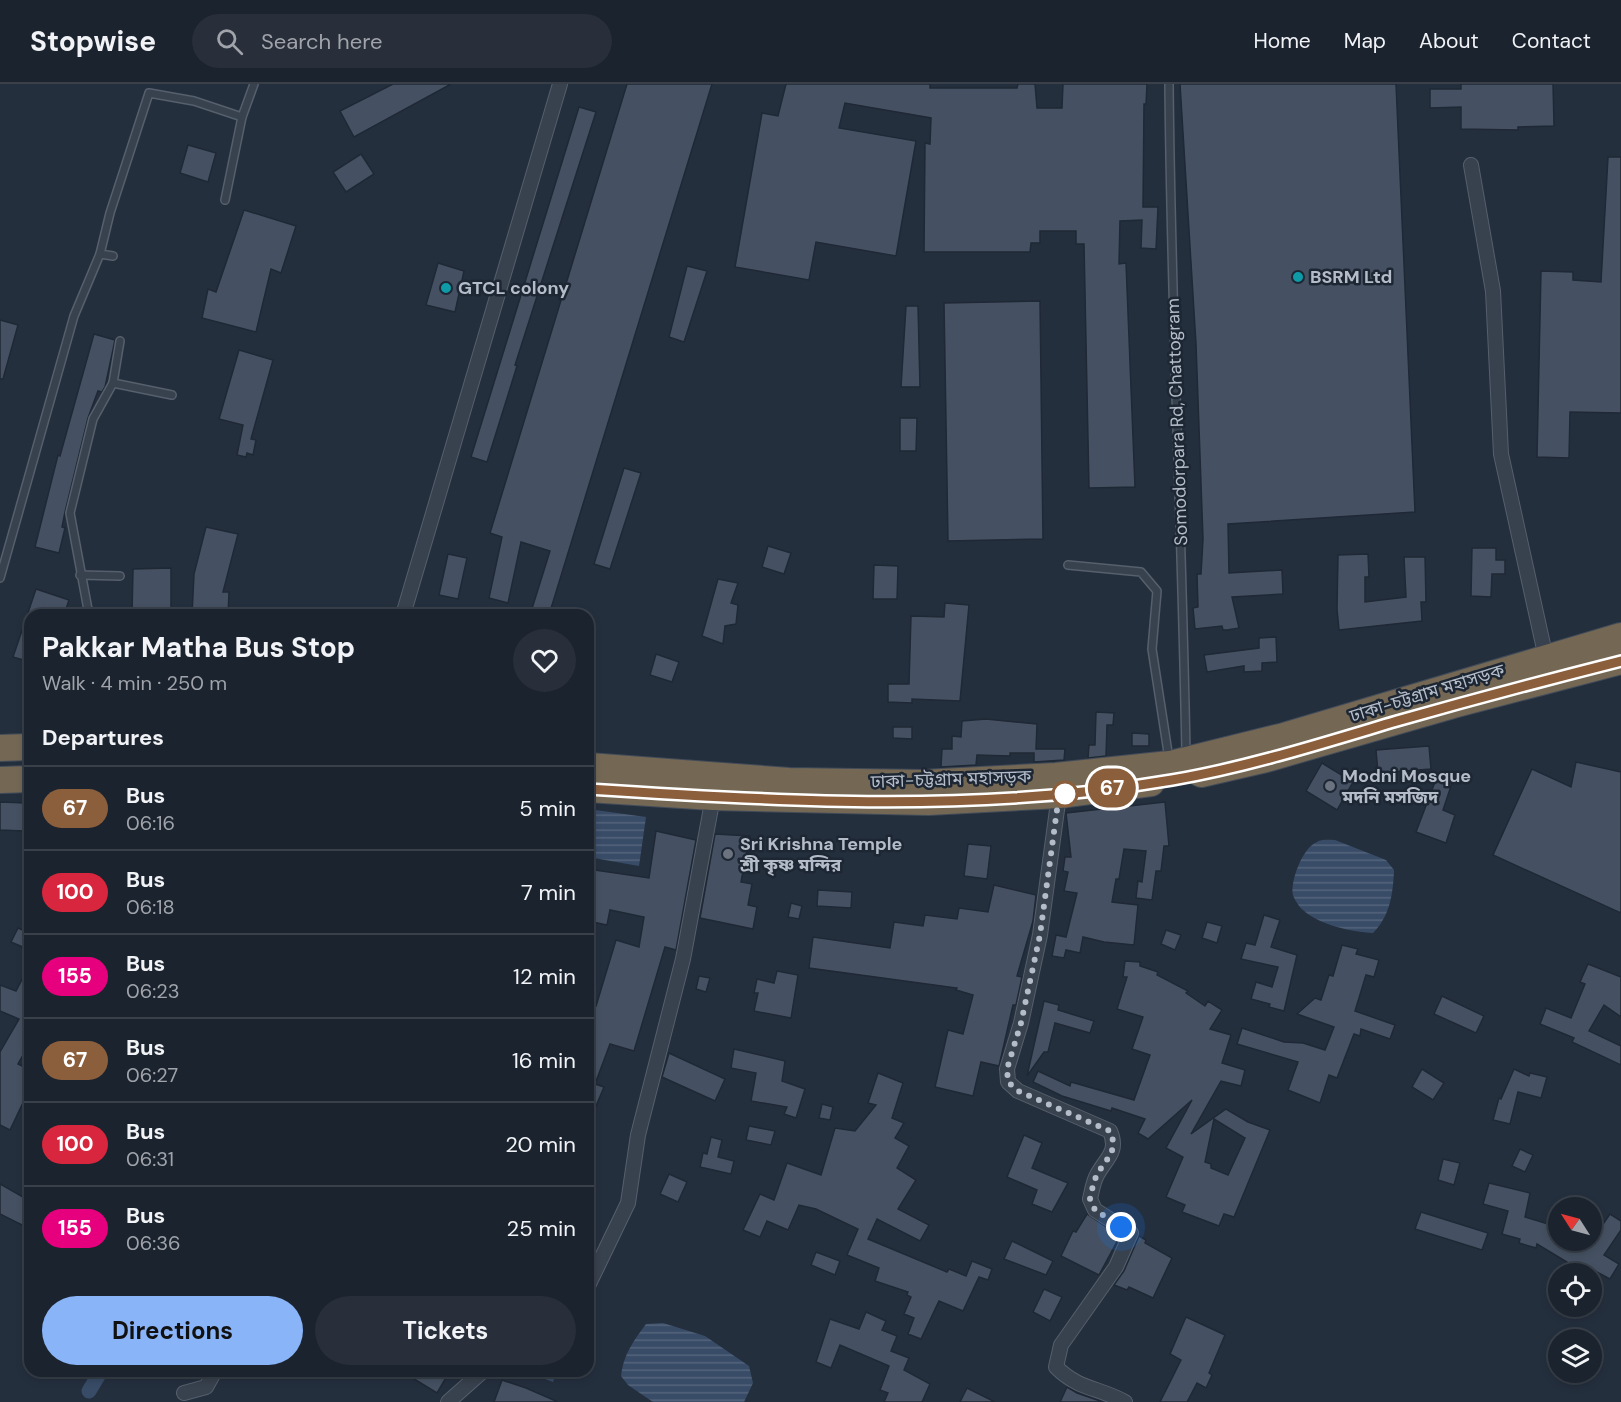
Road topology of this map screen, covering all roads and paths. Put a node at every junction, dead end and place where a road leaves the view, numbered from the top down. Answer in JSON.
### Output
{"nodes":[{"id":1,"x":254,"y":84,"type":"edge"},
{"id":2,"x":560,"y":84,"type":"edge"},
{"id":3,"x":1169,"y":84,"type":"edge"},
{"id":4,"x":242,"y":117,"type":"junction"},
{"id":5,"x":1471,"y":165,"type":"dead end"},
{"id":6,"x":225,"y":200,"type":"dead end"},
{"id":7,"x":100,"y":254,"type":"junction"},
{"id":8,"x":113,"y":256,"type":"dead end"},
{"id":9,"x":120,"y":341,"type":"dead end"},
{"id":10,"x":113,"y":383,"type":"junction"},
{"id":11,"x":172,"y":395,"type":"dead end"},
{"id":12,"x":1068,"y":565,"type":"dead end"},
{"id":13,"x":80,"y":575,"type":"junction"},
{"id":14,"x":120,"y":576,"type":"dead end"},
{"id":15,"x":0,"y":578,"type":"edge"},
{"id":16,"x":88,"y":609,"type":"edge"},
{"id":17,"x":405,"y":609,"type":"edge"},
{"id":18,"x":1621,"y":636,"type":"edge"},
{"id":19,"x":1545,"y":658,"type":"junction"},
{"id":20,"x":1621,"y":661,"type":"edge"},
{"id":21,"x":24,"y":747,"type":"edge"},
{"id":22,"x":0,"y":748,"type":"edge"},
{"id":23,"x":1178,"y":762,"type":"junction"},
{"id":24,"x":594,"y":766,"type":"edge"},
{"id":25,"x":24,"y":779,"type":"edge"},
{"id":26,"x":0,"y":780,"type":"edge"},
{"id":27,"x":594,"y":789,"type":"edge"},
{"id":28,"x":1059,"y":795,"type":"junction"},
{"id":29,"x":713,"y":797,"type":"junction"},
{"id":30,"x":594,"y":1274,"type":"edge"},
{"id":31,"x":212,"y":1377,"type":"edge"},
{"id":32,"x":476,"y":1377,"type":"edge"},
{"id":33,"x":184,"y":1393,"type":"dead end"},
{"id":34,"x":448,"y":1402,"type":"edge"},
{"id":35,"x":1126,"y":1402,"type":"edge"}],
"edges":[{"from":1,"to":4,"type":"lane"},
{"from":2,"to":17,"type":"street"},
{"from":3,"to":23,"type":"lane","name":"Somodorpara Rd, Chattogram"},
{"from":4,"to":6,"type":"lane"},
{"from":4,"to":7,"type":"lane"},
{"from":5,"to":19,"type":"street"},
{"from":7,"to":8,"type":"lane"},
{"from":7,"to":15,"type":"lane"},
{"from":9,"to":10,"type":"lane"},
{"from":10,"to":11,"type":"lane"},
{"from":10,"to":13,"type":"lane"},
{"from":12,"to":23,"type":"lane"},
{"from":13,"to":14,"type":"lane"},
{"from":13,"to":16,"type":"lane"},
{"from":18,"to":19,"type":"highway","name":"ঢাকা-চট্টগ্রাম মহাসড়ক"},
{"from":19,"to":23,"type":"highway","name":"ঢাকা-চট্টগ্রাম মহাসড়ক"},
{"from":20,"to":28,"type":"highway","name":"ঢাকা-চট্টগ্রাম মহাসড়ক"},
{"from":21,"to":22,"type":"highway"},
{"from":23,"to":24,"type":"highway","name":"ঢাকা-চট্টগ্রাম মহাসড়ক"},
{"from":25,"to":26,"type":"highway"},
{"from":27,"to":29,"type":"highway","name":"ঢাকা-চট্টগ্রাম মহাসড়ক"},
{"from":28,"to":29,"type":"highway","name":"ঢাকা-চট্টগ্রাম মহাসড়ক"},
{"from":28,"to":35,"type":"street"},
{"from":29,"to":30,"type":"street"},
{"from":31,"to":33,"type":"street"},
{"from":32,"to":34,"type":"street"}]}
